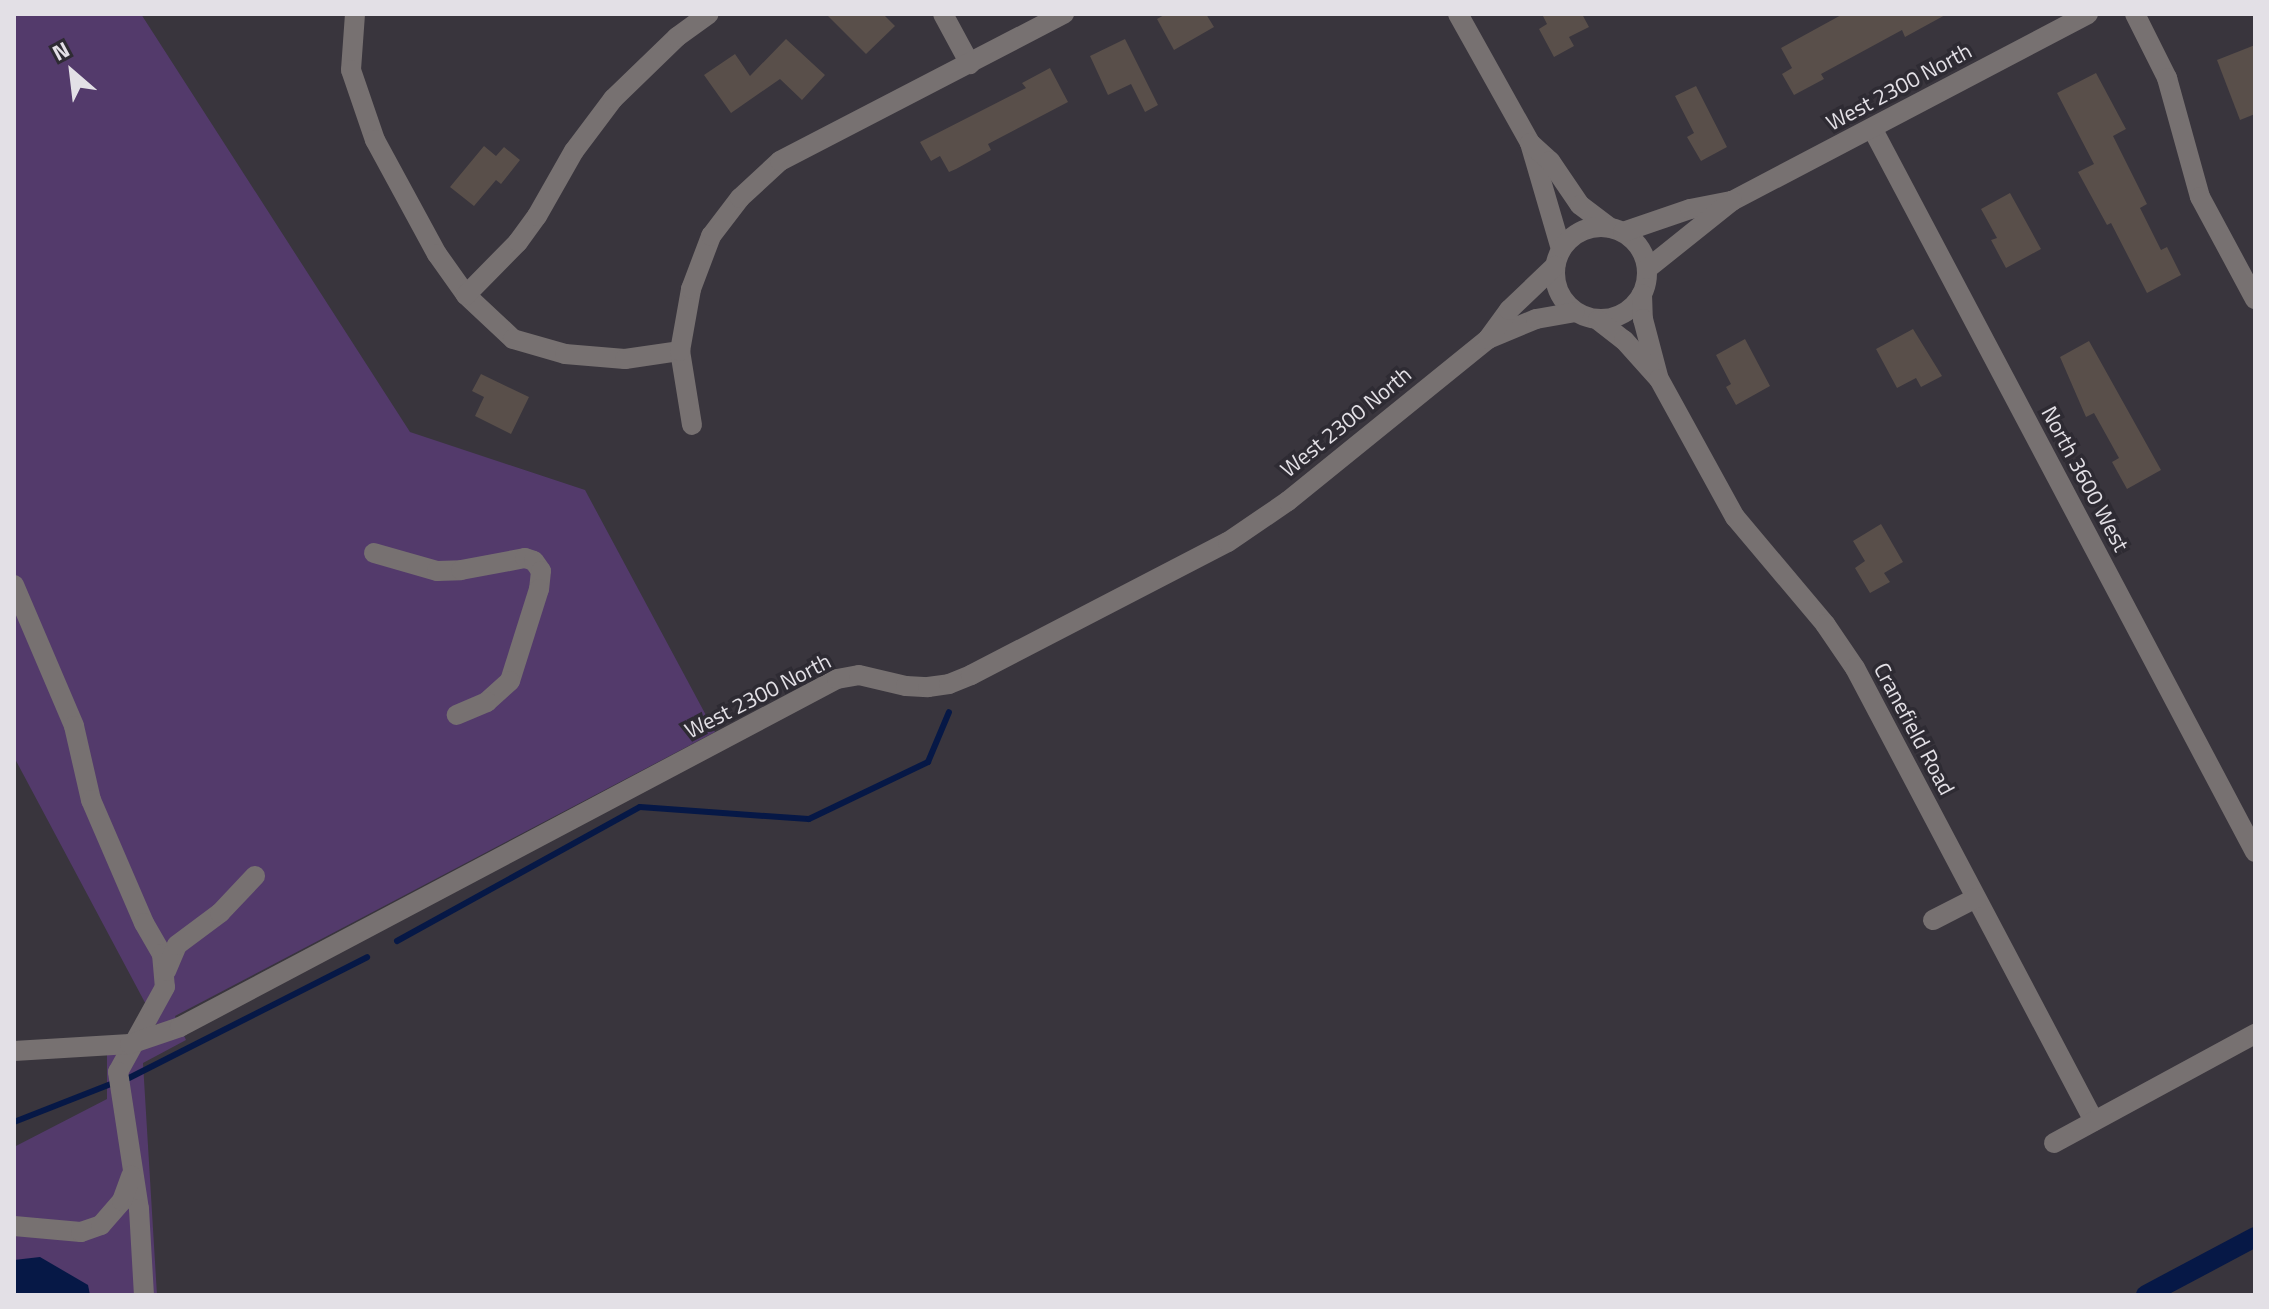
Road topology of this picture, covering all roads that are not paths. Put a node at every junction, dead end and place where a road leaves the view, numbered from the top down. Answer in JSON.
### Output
{"nodes":[{"id":1,"x":355,"y":14,"type":"edge"},
{"id":2,"x":709,"y":14,"type":"edge"},
{"id":3,"x":943,"y":14,"type":"edge"},
{"id":4,"x":1064,"y":14,"type":"edge"},
{"id":5,"x":1458,"y":14,"type":"edge"},
{"id":6,"x":2088,"y":14,"type":"edge"},
{"id":7,"x":2135,"y":14,"type":"edge"},
{"id":8,"x":970,"y":64,"type":"junction"},
{"id":9,"x":1872,"y":128,"type":"junction"},
{"id":10,"x":1530,"y":143,"type":"junction"},
{"id":11,"x":1732,"y":201,"type":"junction"},
{"id":12,"x":1617,"y":230,"type":"junction"},
{"id":13,"x":1558,"y":258,"type":"junction"},
{"id":14,"x":1647,"y":269,"type":"junction"},
{"id":15,"x":1642,"y":294,"type":"junction"},
{"id":16,"x":466,"y":295,"type":"junction"},
{"id":17,"x":2255,"y":299,"type":"edge"},
{"id":18,"x":1574,"y":312,"type":"junction"},
{"id":19,"x":1598,"y":320,"type":"junction"},
{"id":20,"x":1488,"y":339,"type":"junction"},
{"id":21,"x":680,"y":351,"type":"junction"},
{"id":22,"x":1659,"y":379,"type":"junction"},
{"id":23,"x":692,"y":425,"type":"dead end"},
{"id":24,"x":374,"y":553,"type":"dead end"},
{"id":25,"x":14,"y":585,"type":"edge"},
{"id":26,"x":457,"y":715,"type":"dead end"},
{"id":27,"x":2255,"y":852,"type":"edge"},
{"id":28,"x":255,"y":876,"type":"dead end"},
{"id":29,"x":1976,"y":898,"type":"junction"},
{"id":30,"x":1933,"y":920,"type":"dead end"},
{"id":31,"x":165,"y":975,"type":"junction"},
{"id":32,"x":2255,"y":1034,"type":"edge"},
{"id":33,"x":130,"y":1044,"type":"junction"},
{"id":34,"x":14,"y":1051,"type":"edge"},
{"id":35,"x":2094,"y":1121,"type":"junction"},
{"id":36,"x":2054,"y":1143,"type":"dead end"},
{"id":37,"x":132,"y":1164,"type":"junction"},
{"id":38,"x":14,"y":1226,"type":"edge"},
{"id":39,"x":144,"y":1295,"type":"edge"}],
"edges":[{"from":1,"to":16,"type":"street"},
{"from":2,"to":16,"type":"street"},
{"from":3,"to":8,"type":"street"},
{"from":4,"to":8,"type":"street"},
{"from":5,"to":10,"type":"street"},
{"from":6,"to":9,"type":"street","name":"West 2300 North"},
{"from":7,"to":17,"type":"street"},
{"from":8,"to":21,"type":"street"},
{"from":9,"to":11,"type":"street","name":"West 2300 North"},
{"from":9,"to":27,"type":"street","name":"North 3600 West"},
{"from":10,"to":12,"type":"street"},
{"from":10,"to":13,"type":"street"},
{"from":11,"to":12,"type":"street"},
{"from":11,"to":14,"type":"street"},
{"from":12,"to":13,"type":"street"},
{"from":12,"to":14,"type":"street"},
{"from":13,"to":18,"type":"street"},
{"from":13,"to":20,"type":"street"},
{"from":14,"to":15,"type":"street"},
{"from":15,"to":19,"type":"street"},
{"from":15,"to":22,"type":"street","name":"Cranefield Road"},
{"from":16,"to":21,"type":"street"},
{"from":18,"to":19,"type":"street"},
{"from":18,"to":20,"type":"street"},
{"from":19,"to":22,"type":"street","name":"Cranefield Road"},
{"from":20,"to":33,"type":"street","name":"West 2300 North"},
{"from":21,"to":23,"type":"street"},
{"from":22,"to":29,"type":"street","name":"Cranefield Road"},
{"from":24,"to":26,"type":"street"},
{"from":25,"to":31,"type":"street"},
{"from":28,"to":31,"type":"street"},
{"from":29,"to":30,"type":"street"},
{"from":29,"to":35,"type":"street","name":"Cranefield Road"},
{"from":31,"to":33,"type":"street"},
{"from":32,"to":35,"type":"street"},
{"from":33,"to":34,"type":"street","name":"West 2300 North"},
{"from":33,"to":37,"type":"street"},
{"from":35,"to":36,"type":"street"},
{"from":37,"to":38,"type":"street"},
{"from":37,"to":39,"type":"street"}]}
